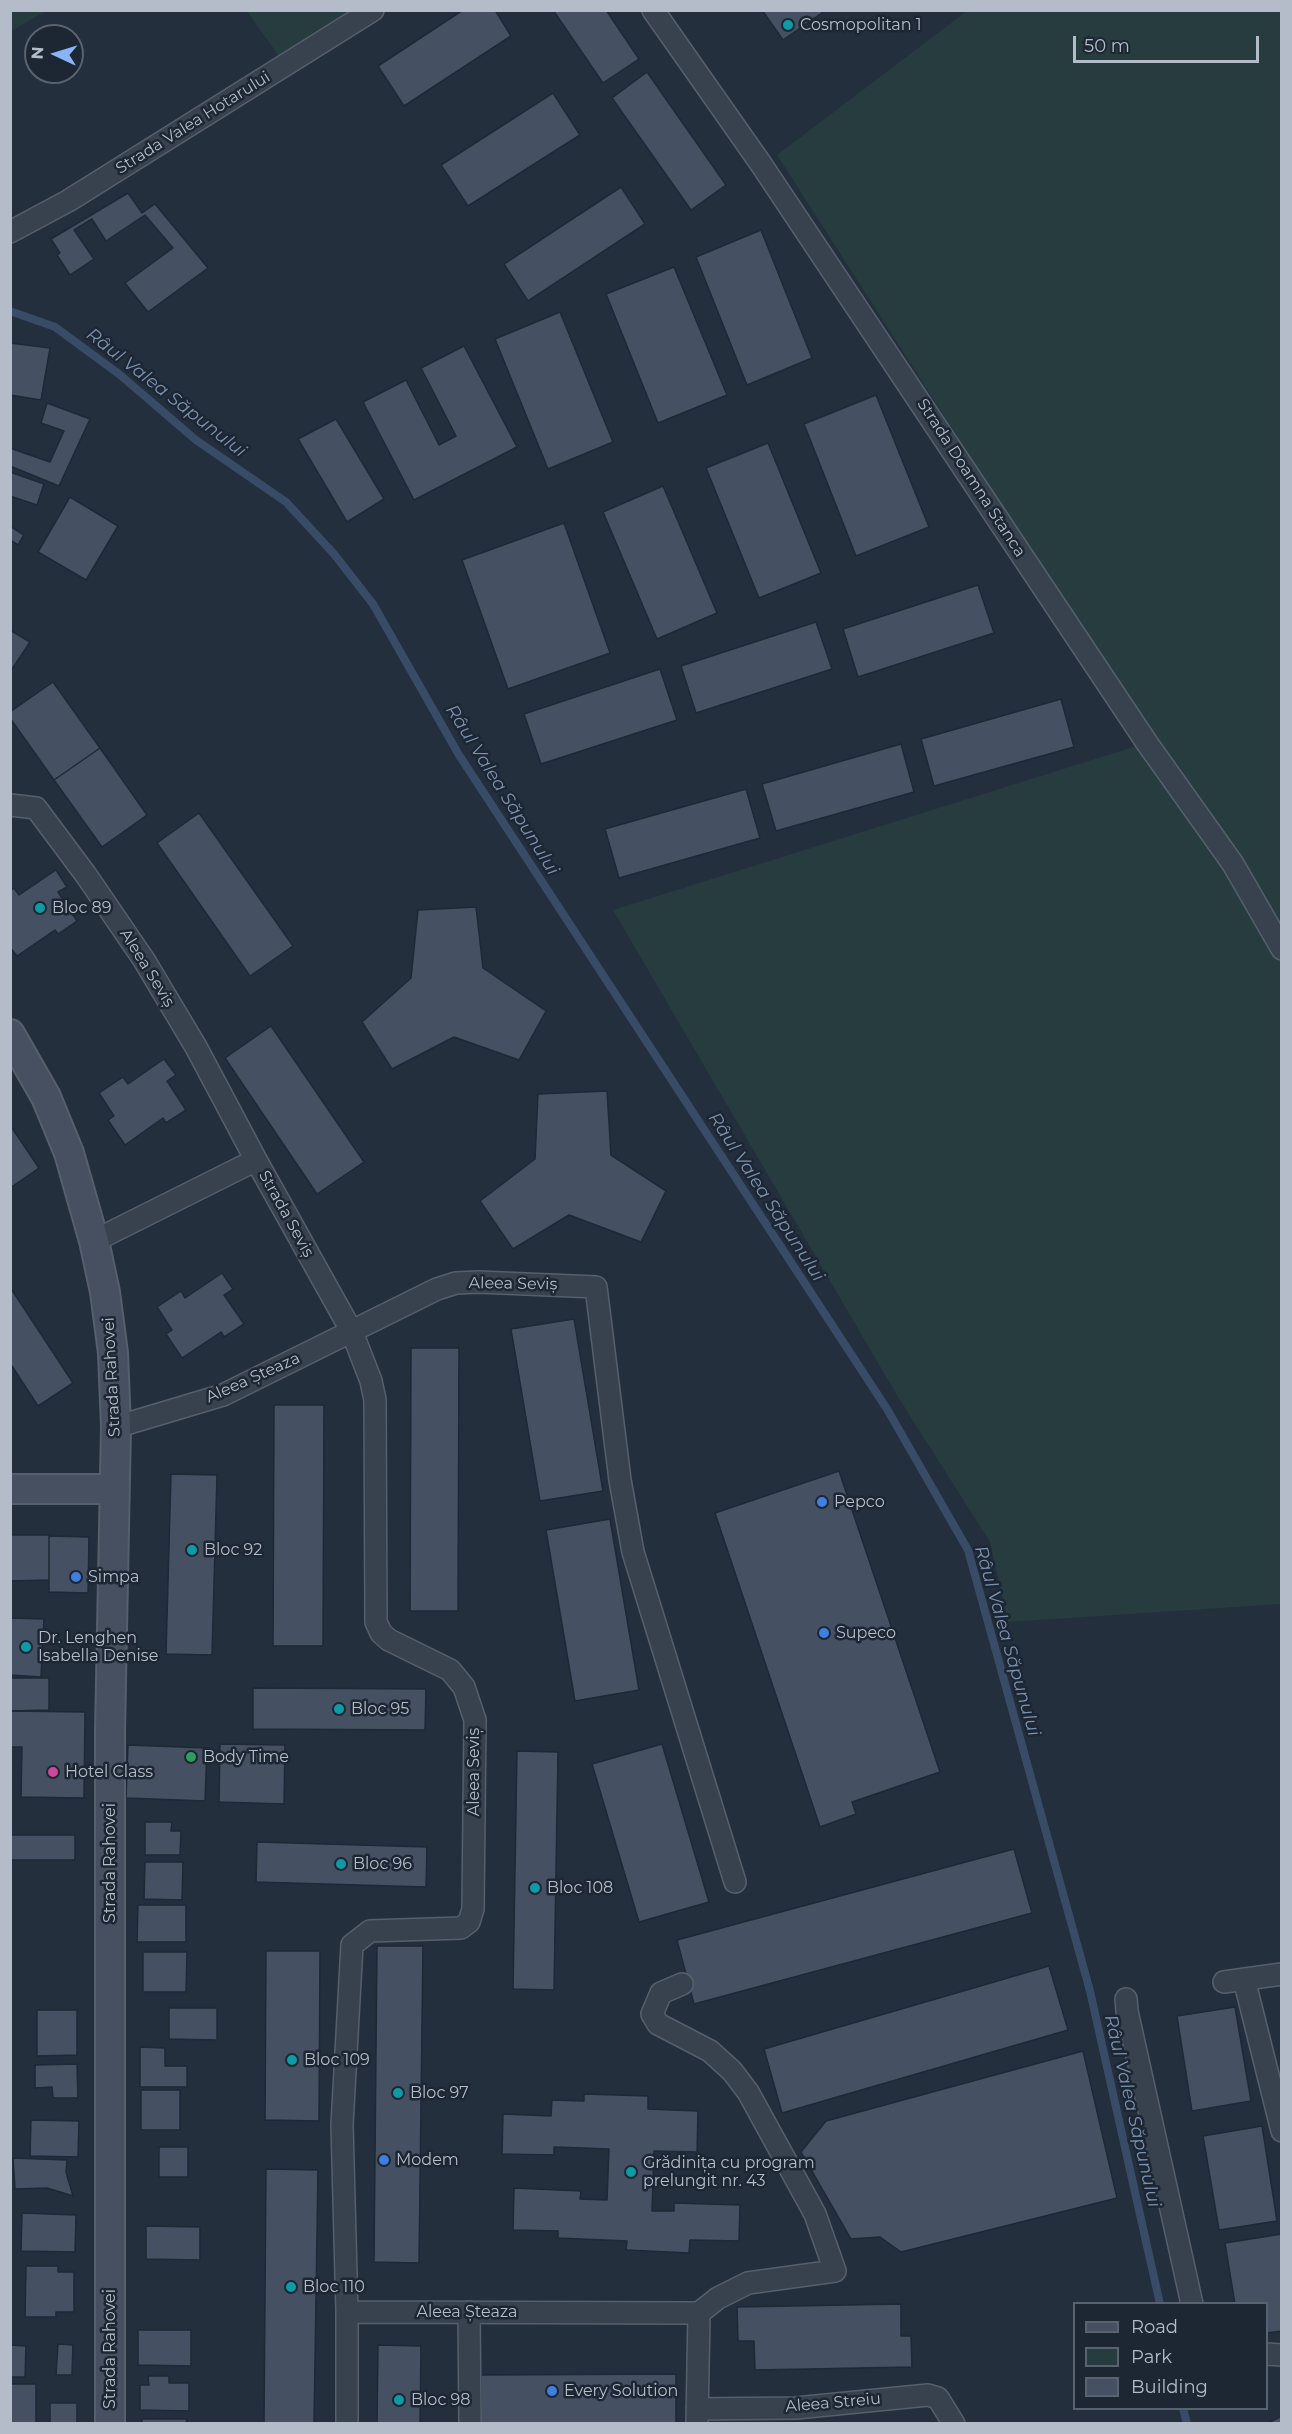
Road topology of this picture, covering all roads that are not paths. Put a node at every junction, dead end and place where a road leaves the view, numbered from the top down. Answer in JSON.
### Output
{"nodes":[{"id":1,"x":372,"y":10,"type":"edge"},
{"id":2,"x":653,"y":10,"type":"edge"},
{"id":3,"x":10,"y":232,"type":"edge"},
{"id":4,"x":10,"y":805,"type":"edge"},
{"id":5,"x":1281,"y":948,"type":"edge"},
{"id":6,"x":10,"y":1034,"type":"edge"},
{"id":7,"x":256,"y":1160,"type":"junction"},
{"id":8,"x":94,"y":1241,"type":"junction"},
{"id":9,"x":352,"y":1332,"type":"junction"},
{"id":10,"x":116,"y":1427,"type":"junction"},
{"id":11,"x":10,"y":1489,"type":"edge"},
{"id":12,"x":114,"y":1489,"type":"junction"},
{"id":13,"x":735,"y":1882,"type":"dead end"},
{"id":14,"x":1281,"y":1974,"type":"edge"},
{"id":15,"x":682,"y":1984,"type":"dead end"},
{"id":16,"x":1126,"y":1999,"type":"dead end"},
{"id":17,"x":1281,"y":2131,"type":"edge"},
{"id":18,"x":1192,"y":2302,"type":"edge"},
{"id":19,"x":347,"y":2312,"type":"junction"},
{"id":20,"x":469,"y":2312,"type":"junction"},
{"id":21,"x":699,"y":2313,"type":"junction"},
{"id":22,"x":697,"y":2416,"type":"edge"},
{"id":23,"x":798,"y":2416,"type":"edge"},
{"id":24,"x":110,"y":2424,"type":"edge"},
{"id":25,"x":346,"y":2424,"type":"edge"},
{"id":26,"x":470,"y":2424,"type":"edge"},
{"id":27,"x":954,"y":2424,"type":"edge"}],
"edges":[{"from":1,"to":3,"type":"street","name":"Strada Valea Hotarului"},
{"from":2,"to":5,"type":"street","name":"Strada Doamna Stanca"},
{"from":4,"to":7,"type":"street","name":"Aleea Seviș"},
{"from":6,"to":8,"type":"street","name":"Strada Rahovei"},
{"from":7,"to":8,"type":"street","name":"Strada Seviș"},
{"from":7,"to":9,"type":"street","name":"Strada Seviș"},
{"from":8,"to":10,"type":"street","name":"Strada Rahovei"},
{"from":9,"to":10,"type":"street","name":"Aleea Șteaza"},
{"from":9,"to":13,"type":"street","name":"Aleea Seviș"},
{"from":9,"to":19,"type":"street","name":"Aleea Seviș"},
{"from":10,"to":12,"type":"street","name":"Strada Rahovei"},
{"from":11,"to":12,"type":"street"},
{"from":12,"to":24,"type":"street","name":"Strada Rahovei"},
{"from":14,"to":17,"type":"street"},
{"from":15,"to":21,"type":"street"},
{"from":16,"to":18,"type":"street"},
{"from":19,"to":20,"type":"street","name":"Aleea Șteaza"},
{"from":19,"to":25,"type":"street"},
{"from":20,"to":21,"type":"street","name":"Aleea Șteaza"},
{"from":20,"to":26,"type":"street"},
{"from":21,"to":22,"type":"street","name":"Aleea Streiu"},
{"from":22,"to":23,"type":"street","name":"Aleea Streiu"},
{"from":23,"to":27,"type":"street","name":"Aleea Streiu"}]}
